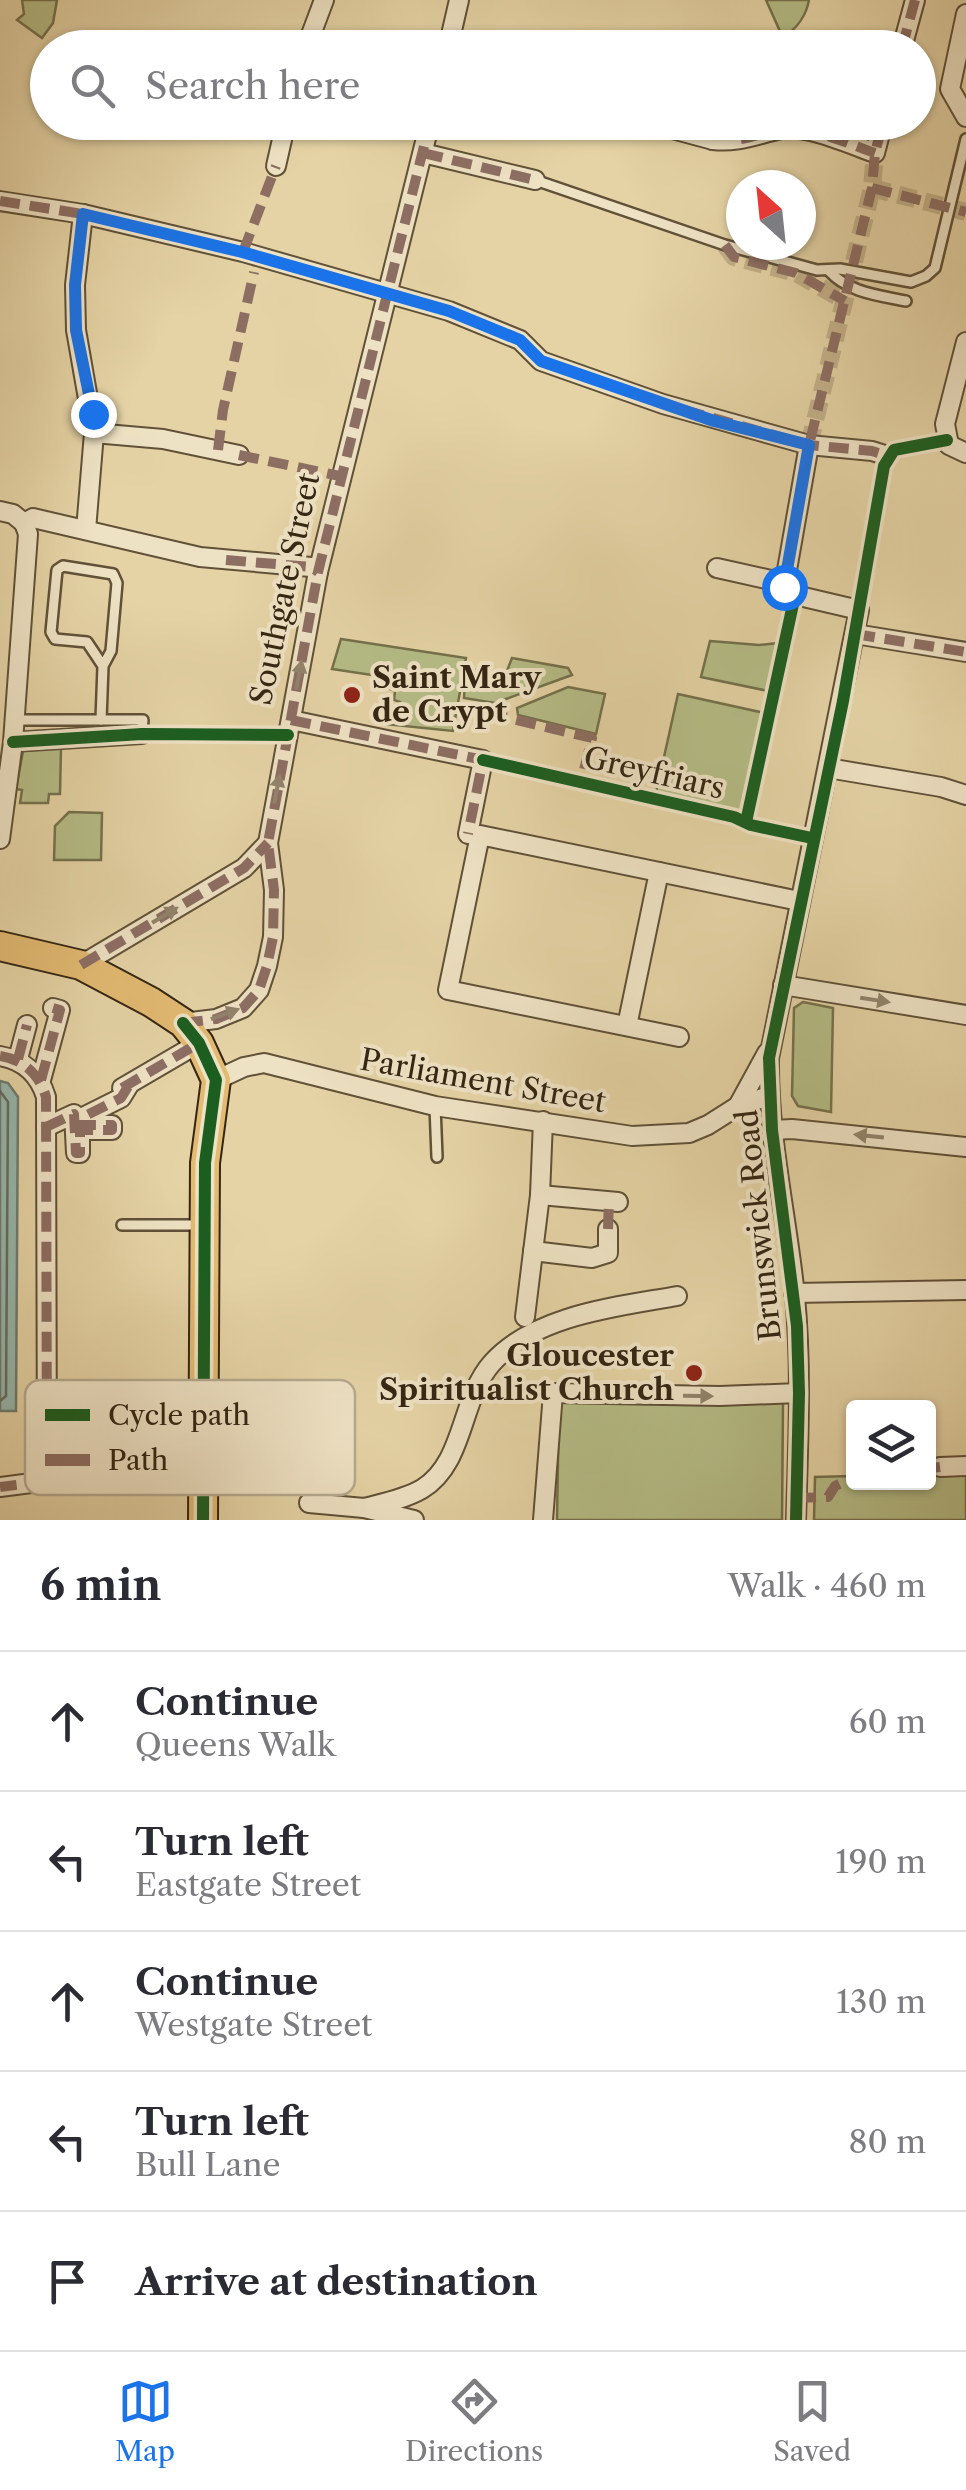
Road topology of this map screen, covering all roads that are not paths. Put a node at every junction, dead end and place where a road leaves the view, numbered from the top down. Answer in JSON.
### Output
{"nodes":[{"id":1,"x":324,"y":0,"type":"edge"},
{"id":2,"x":458,"y":0,"type":"edge"},
{"id":3,"x":914,"y":0,"type":"edge"},
{"id":4,"x":966,"y":14,"type":"edge"},
{"id":5,"x":313,"y":30,"type":"edge"},
{"id":6,"x":452,"y":30,"type":"edge"},
{"id":7,"x":906,"y":30,"type":"edge"},
{"id":8,"x":966,"y":54,"type":"edge"},
{"id":9,"x":962,"y":69,"type":"dead end"},
{"id":10,"x":966,"y":118,"type":"edge"},
{"id":11,"x":966,"y":139,"type":"edge"},
{"id":12,"x":282,"y":140,"type":"edge"},
{"id":13,"x":426,"y":140,"type":"edge"},
{"id":14,"x":836,"y":140,"type":"edge"},
{"id":15,"x":878,"y":140,"type":"edge"},
{"id":16,"x":423,"y":153,"type":"junction"},
{"id":17,"x":276,"y":166,"type":"dead end"},
{"id":18,"x":534,"y":180,"type":"joint"},
{"id":19,"x":0,"y":201,"type":"edge"},
{"id":20,"x":83,"y":214,"type":"junction"},
{"id":21,"x":828,"y":270,"type":"junction"},
{"id":22,"x":389,"y":296,"type":"junction"},
{"id":23,"x":906,"y":302,"type":"dead end"},
{"id":24,"x":966,"y":342,"type":"edge"},
{"id":25,"x":94,"y":423,"type":"junction"},
{"id":26,"x":946,"y":440,"type":"junction"},
{"id":27,"x":809,"y":445,"type":"junction"},
{"id":28,"x":966,"y":454,"type":"edge"},
{"id":29,"x":239,"y":455,"type":"dead end"},
{"id":30,"x":888,"y":456,"type":"junction"},
{"id":31,"x":0,"y":511,"type":"edge"},
{"id":32,"x":24,"y":523,"type":"junction"},
{"id":33,"x":86,"y":530,"type":"junction"},
{"id":34,"x":718,"y":568,"type":"dead end"},
{"id":35,"x":318,"y":572,"type":"junction"},
{"id":36,"x":784,"y":587,"type":"junction"},
{"id":37,"x":860,"y":610,"type":"junction"},
{"id":38,"x":855,"y":634,"type":"junction"},
{"id":39,"x":966,"y":652,"type":"edge"},
{"id":40,"x":103,"y":666,"type":"junction"},
{"id":41,"x":15,"y":720,"type":"junction"},
{"id":42,"x":101,"y":720,"type":"junction"},
{"id":43,"x":291,"y":720,"type":"junction"},
{"id":44,"x":142,"y":734,"type":"joint"},
{"id":45,"x":13,"y":742,"type":"junction"},
{"id":46,"x":828,"y":768,"type":"junction"},
{"id":47,"x":966,"y":796,"type":"edge"},
{"id":48,"x":2,"y":813,"type":"edge"},
{"id":49,"x":468,"y":834,"type":"dead end"},
{"id":50,"x":0,"y":839,"type":"edge"},
{"id":51,"x":268,"y":843,"type":"junction"},
{"id":52,"x":659,"y":872,"type":"junction"},
{"id":53,"x":800,"y":901,"type":"junction"},
{"id":54,"x":0,"y":946,"type":"edge"},
{"id":55,"x":81,"y":965,"type":"junction"},
{"id":56,"x":783,"y":985,"type":"junction"},
{"id":57,"x":53,"y":1008,"type":"dead end"},
{"id":58,"x":966,"y":1015,"type":"edge"},
{"id":59,"x":26,"y":1024,"type":"dead end"},
{"id":60,"x":627,"y":1026,"type":"junction"},
{"id":61,"x":191,"y":1033,"type":"junction"},
{"id":62,"x":679,"y":1037,"type":"dead end"},
{"id":63,"x":772,"y":1044,"type":"junction"},
{"id":64,"x":9,"y":1058,"type":"edge"},
{"id":65,"x":216,"y":1080,"type":"junction"},
{"id":66,"x":43,"y":1088,"type":"junction"},
{"id":67,"x":769,"y":1096,"type":"junction"},
{"id":68,"x":434,"y":1106,"type":"junction"},
{"id":69,"x":738,"y":1106,"type":"junction"},
{"id":70,"x":543,"y":1121,"type":"junction"},
{"id":71,"x":46,"y":1127,"type":"junction"},
{"id":72,"x":772,"y":1130,"type":"junction"},
{"id":73,"x":966,"y":1147,"type":"edge"},
{"id":74,"x":436,"y":1157,"type":"dead end"},
{"id":75,"x":540,"y":1195,"type":"junction"},
{"id":76,"x":618,"y":1202,"type":"dead end"},
{"id":77,"x":122,"y":1225,"type":"dead end"},
{"id":78,"x":204,"y":1225,"type":"junction"},
{"id":79,"x":608,"y":1229,"type":"dead end"},
{"id":80,"x":534,"y":1252,"type":"junction"},
{"id":81,"x":966,"y":1290,"type":"edge"},
{"id":82,"x":794,"y":1293,"type":"junction"},
{"id":83,"x":676,"y":1296,"type":"dead end"},
{"id":84,"x":524,"y":1317,"type":"dead end"},
{"id":85,"x":47,"y":1380,"type":"edge"},
{"id":86,"x":202,"y":1380,"type":"edge"},
{"id":87,"x":799,"y":1393,"type":"junction"},
{"id":88,"x":966,"y":1466,"type":"edge"},
{"id":89,"x":940,"y":1467,"type":"dead end"},
{"id":90,"x":25,"y":1484,"type":"edge"},
{"id":91,"x":0,"y":1487,"type":"edge"},
{"id":92,"x":202,"y":1495,"type":"edge"},
{"id":93,"x":309,"y":1502,"type":"dead end"},
{"id":94,"x":364,"y":1508,"type":"junction"},
{"id":95,"x":204,"y":1520,"type":"edge"},
{"id":96,"x":414,"y":1520,"type":"edge"},
{"id":97,"x":543,"y":1520,"type":"edge"},
{"id":98,"x":796,"y":1520,"type":"edge"}],
"edges":[{"from":1,"to":5,"type":"street"},
{"from":2,"to":6,"type":"street"},
{"from":3,"to":7,"type":"street"},
{"from":4,"to":10,"type":"street"},
{"from":8,"to":9,"type":"lane"},
{"from":11,"to":21,"type":"lane"},
{"from":12,"to":17,"type":"street"},
{"from":13,"to":16,"type":"street","name":"Southgate Street"},
{"from":14,"to":15,"type":"street"},
{"from":16,"to":18,"type":"street"},
{"from":16,"to":22,"type":"street","name":"Southgate Street"},
{"from":18,"to":21,"type":"lane"},
{"from":19,"to":20,"type":"street"},
{"from":20,"to":22,"type":"street"},
{"from":20,"to":25,"type":"street"},
{"from":21,"to":23,"type":"lane"},
{"from":22,"to":27,"type":"street"},
{"from":22,"to":35,"type":"street","name":"Southgate Street"},
{"from":24,"to":26,"type":"street"},
{"from":25,"to":29,"type":"street"},
{"from":25,"to":33,"type":"street"},
{"from":26,"to":28,"type":"street"},
{"from":26,"to":30,"type":"lane"},
{"from":27,"to":30,"type":"street"},
{"from":27,"to":36,"type":"street"},
{"from":30,"to":37,"type":"lane","name":"Brunswick Road"},
{"from":31,"to":32,"type":"street"},
{"from":32,"to":33,"type":"street"},
{"from":32,"to":41,"type":"street"},
{"from":33,"to":35,"type":"street"},
{"from":34,"to":36,"type":"street"},
{"from":43,"to":35,"type":"street","name":"Southgate Street","one_way":true},
{"from":36,"to":37,"type":"street"},
{"from":37,"to":38,"type":"street","name":"Brunswick Road"},
{"from":38,"to":39,"type":"street"},
{"from":38,"to":46,"type":"street","name":"Brunswick Road"},
{"from":40,"to":40,"type":"lane"},
{"from":40,"to":42,"type":"lane"},
{"from":41,"to":42,"type":"lane"},
{"from":41,"to":45,"type":"street"},
{"from":42,"to":44,"type":"lane"},
{"from":43,"to":49,"type":"street"},
{"from":51,"to":43,"type":"street","name":"Southgate Street","one_way":true},
{"from":44,"to":45,"type":"street"},
{"from":45,"to":48,"type":"street"},
{"from":46,"to":47,"type":"street"},
{"from":46,"to":53,"type":"street","name":"Brunswick Road"},
{"from":48,"to":50,"type":"street"},
{"from":55,"to":51,"type":"street","one_way":true},
{"from":61,"to":51,"type":"street","name":"Southgate Street","one_way":true},
{"from":52,"to":53,"type":"street"},
{"from":52,"to":60,"type":"street"},
{"from":52,"to":60,"type":"street"},
{"from":53,"to":56,"type":"street","name":"Brunswick Road"},
{"from":54,"to":55,"type":"main road"},
{"from":55,"to":61,"type":"main road"},
{"from":56,"to":58,"type":"street","one_way":true},
{"from":56,"to":63,"type":"street","name":"Brunswick Road"},
{"from":57,"to":66,"type":"street"},
{"from":59,"to":64,"type":"street"},
{"from":60,"to":62,"type":"street"},
{"from":61,"to":65,"type":"main road"},
{"from":61,"to":71,"type":"street","name":"Southgate Street"},
{"from":63,"to":67,"type":"street","name":"Brunswick Road"},
{"from":63,"to":69,"type":"street"},
{"from":64,"to":66,"type":"street"},
{"from":65,"to":68,"type":"street","name":"Parliament Street"},
{"from":65,"to":78,"type":"main road"},
{"from":66,"to":71,"type":"street"},
{"from":67,"to":69,"type":"street","name":"Parliament Street"},
{"from":67,"to":72,"type":"street","name":"Brunswick Road"},
{"from":68,"to":70,"type":"street","name":"Parliament Street"},
{"from":68,"to":74,"type":"lane"},
{"from":69,"to":70,"type":"street","name":"Parliament Street"},
{"from":70,"to":75,"type":"street"},
{"from":71,"to":85,"type":"street"},
{"from":73,"to":72,"type":"street","one_way":true},
{"from":72,"to":82,"type":"street","name":"Brunswick Road"},
{"from":75,"to":76,"type":"street"},
{"from":75,"to":80,"type":"street"},
{"from":77,"to":78,"type":"lane"},
{"from":78,"to":86,"type":"main road"},
{"from":79,"to":80,"type":"street"},
{"from":80,"to":84,"type":"street"},
{"from":81,"to":82,"type":"street"},
{"from":82,"to":87,"type":"street","name":"Brunswick Road"},
{"from":83,"to":94,"type":"street"},
{"from":97,"to":87,"type":"street","one_way":true},
{"from":87,"to":98,"type":"street","name":"Brunswick Road"},
{"from":88,"to":89,"type":"street"},
{"from":90,"to":91,"type":"street"},
{"from":92,"to":95,"type":"main road"},
{"from":93,"to":94,"type":"street"},
{"from":94,"to":96,"type":"street"}]}
